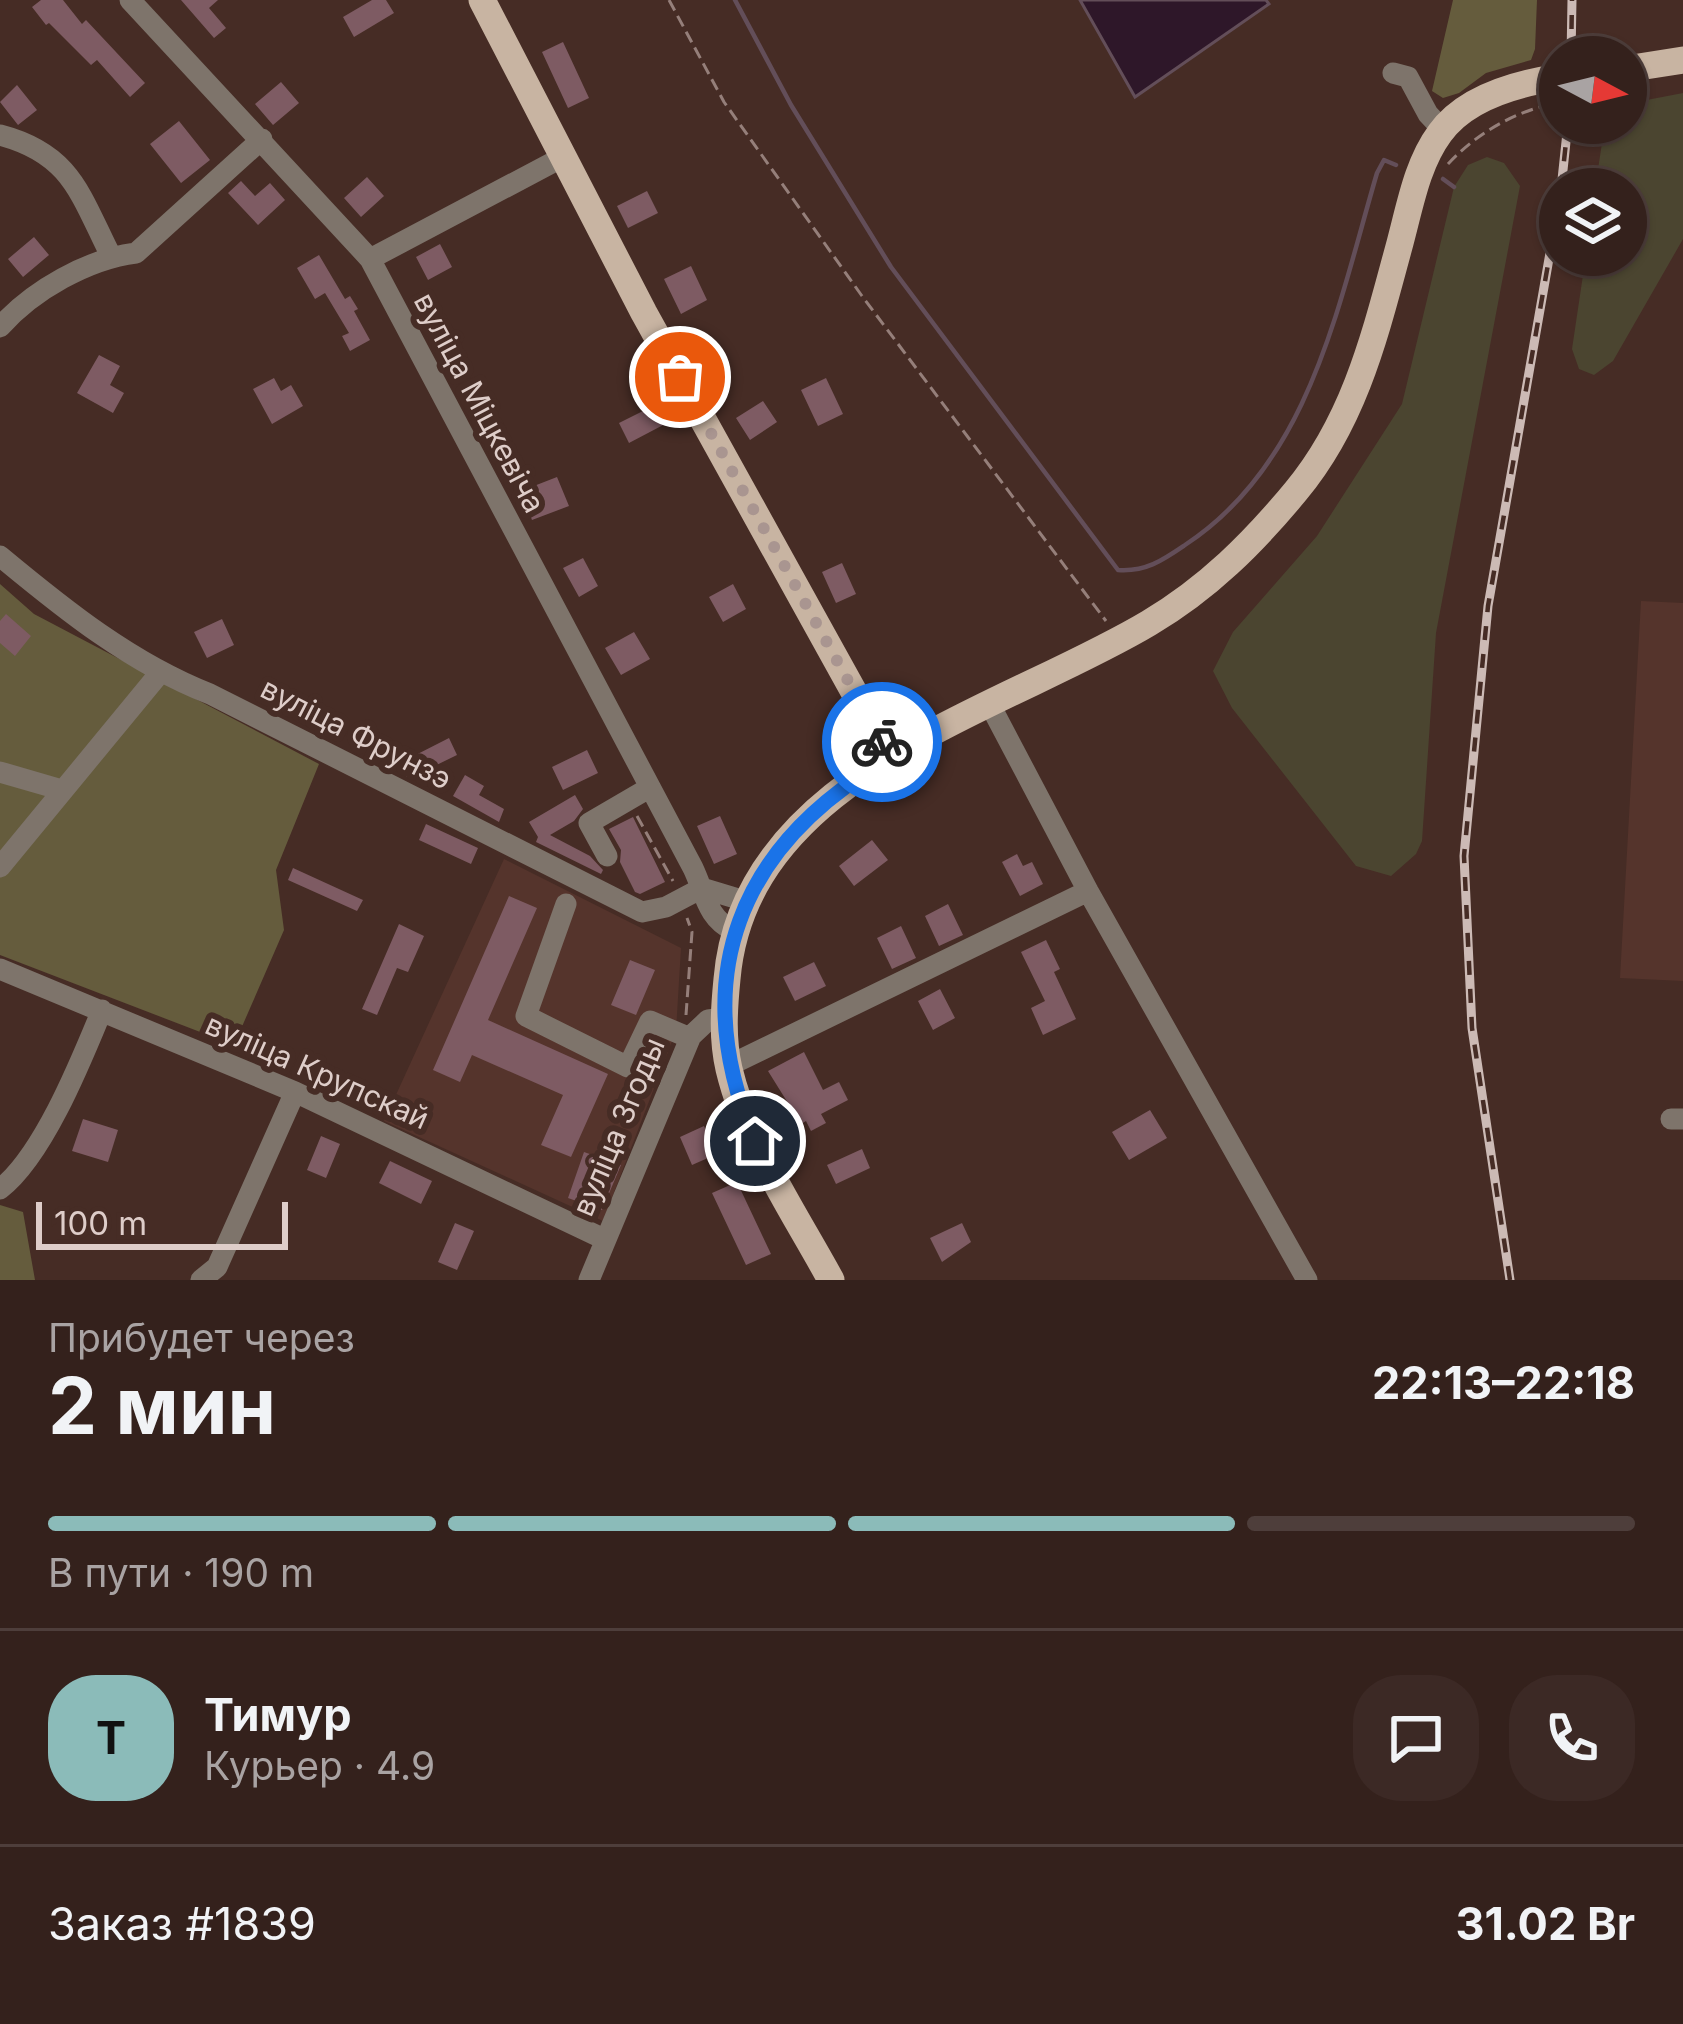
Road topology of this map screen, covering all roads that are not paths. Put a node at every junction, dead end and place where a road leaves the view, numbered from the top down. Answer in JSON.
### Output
{"nodes":[{"id":1,"x":130,"y":0,"type":"edge"},
{"id":2,"x":482,"y":0,"type":"edge"},
{"id":3,"x":1681,"y":58,"type":"edge"},
{"id":4,"x":1647,"y":65,"type":"edge"},
{"id":5,"x":1393,"y":73,"type":"dead end"},
{"id":6,"x":1539,"y":81,"type":"edge"},
{"id":7,"x":1442,"y":129,"type":"junction"},
{"id":8,"x":0,"y":135,"type":"edge"},
{"id":9,"x":262,"y":139,"type":"junction"},
{"id":10,"x":561,"y":158,"type":"junction"},
{"id":11,"x":111,"y":256,"type":"junction"},
{"id":12,"x":370,"y":259,"type":"junction"},
{"id":13,"x":0,"y":327,"type":"edge"},
{"id":14,"x":0,"y":556,"type":"edge"},
{"id":15,"x":160,"y":674,"type":"junction"},
{"id":16,"x":989,"y":703,"type":"junction"},
{"id":17,"x":890,"y":758,"type":"junction"},
{"id":18,"x":0,"y":772,"type":"edge"},
{"id":19,"x":649,"y":788,"type":"junction"},
{"id":20,"x":62,"y":790,"type":"junction"},
{"id":21,"x":608,"y":856,"type":"dead end"},
{"id":22,"x":0,"y":867,"type":"edge"},
{"id":23,"x":702,"y":887,"type":"junction"},
{"id":24,"x":1088,"y":891,"type":"junction"},
{"id":25,"x":745,"y":902,"type":"junction"},
{"id":26,"x":566,"y":904,"type":"dead end"},
{"id":27,"x":734,"y":931,"type":"junction"},
{"id":28,"x":0,"y":969,"type":"edge"},
{"id":29,"x":103,"y":1010,"type":"junction"},
{"id":30,"x":724,"y":1018,"type":"junction"},
{"id":31,"x":690,"y":1038,"type":"junction"},
{"id":32,"x":728,"y":1066,"type":"junction"},
{"id":33,"x":296,"y":1092,"type":"junction"},
{"id":34,"x":0,"y":1189,"type":"edge"},
{"id":35,"x":604,"y":1239,"type":"junction"},
{"id":36,"x":201,"y":1280,"type":"edge"},
{"id":37,"x":590,"y":1280,"type":"edge"},
{"id":38,"x":831,"y":1280,"type":"edge"},
{"id":39,"x":1307,"y":1280,"type":"edge"}],
"edges":[{"from":1,"to":9,"type":"street","name":"вуліца Міцкевіча"},
{"from":2,"to":10,"type":"main road"},
{"from":3,"to":4,"type":"main road"},
{"from":5,"to":7,"type":"street"},
{"from":6,"to":7,"type":"main road"},
{"from":7,"to":16,"type":"main road"},
{"from":8,"to":11,"type":"street"},
{"from":9,"to":11,"type":"street"},
{"from":9,"to":12,"type":"street","name":"вуліца Міцкевіча"},
{"from":10,"to":12,"type":"street"},
{"from":10,"to":17,"type":"main road"},
{"from":11,"to":13,"type":"street"},
{"from":12,"to":19,"type":"street","name":"вуліца Міцкевіча"},
{"from":14,"to":15,"type":"street","name":"вуліца Фрунзэ"},
{"from":15,"to":20,"type":"street"},
{"from":15,"to":23,"type":"street","name":"вуліца Фрунзэ"},
{"from":16,"to":17,"type":"main road"},
{"from":16,"to":24,"type":"street"},
{"from":17,"to":25,"type":"main road"},
{"from":18,"to":20,"type":"street"},
{"from":19,"to":21,"type":"street"},
{"from":19,"to":23,"type":"street","name":"вуліца Міцкевіча"},
{"from":20,"to":22,"type":"street"},
{"from":23,"to":25,"type":"street"},
{"from":23,"to":27,"type":"street","name":"вуліца Міцкевіча"},
{"from":24,"to":32,"type":"street"},
{"from":24,"to":39,"type":"street"},
{"from":25,"to":27,"type":"main road"},
{"from":26,"to":31,"type":"street"},
{"from":27,"to":30,"type":"main road"},
{"from":28,"to":29,"type":"street","name":"вуліца Крупскай"},
{"from":29,"to":33,"type":"street","name":"вуліца Крупскай"},
{"from":29,"to":34,"type":"street"},
{"from":30,"to":31,"type":"street","name":"вуліца Згоды"},
{"from":30,"to":32,"type":"main road"},
{"from":31,"to":35,"type":"street","name":"вуліца Згоды"},
{"from":32,"to":38,"type":"main road"},
{"from":33,"to":35,"type":"street","name":"вуліца Крупскай"},
{"from":33,"to":36,"type":"street"},
{"from":35,"to":37,"type":"street","name":"вуліца Згоды"}]}
